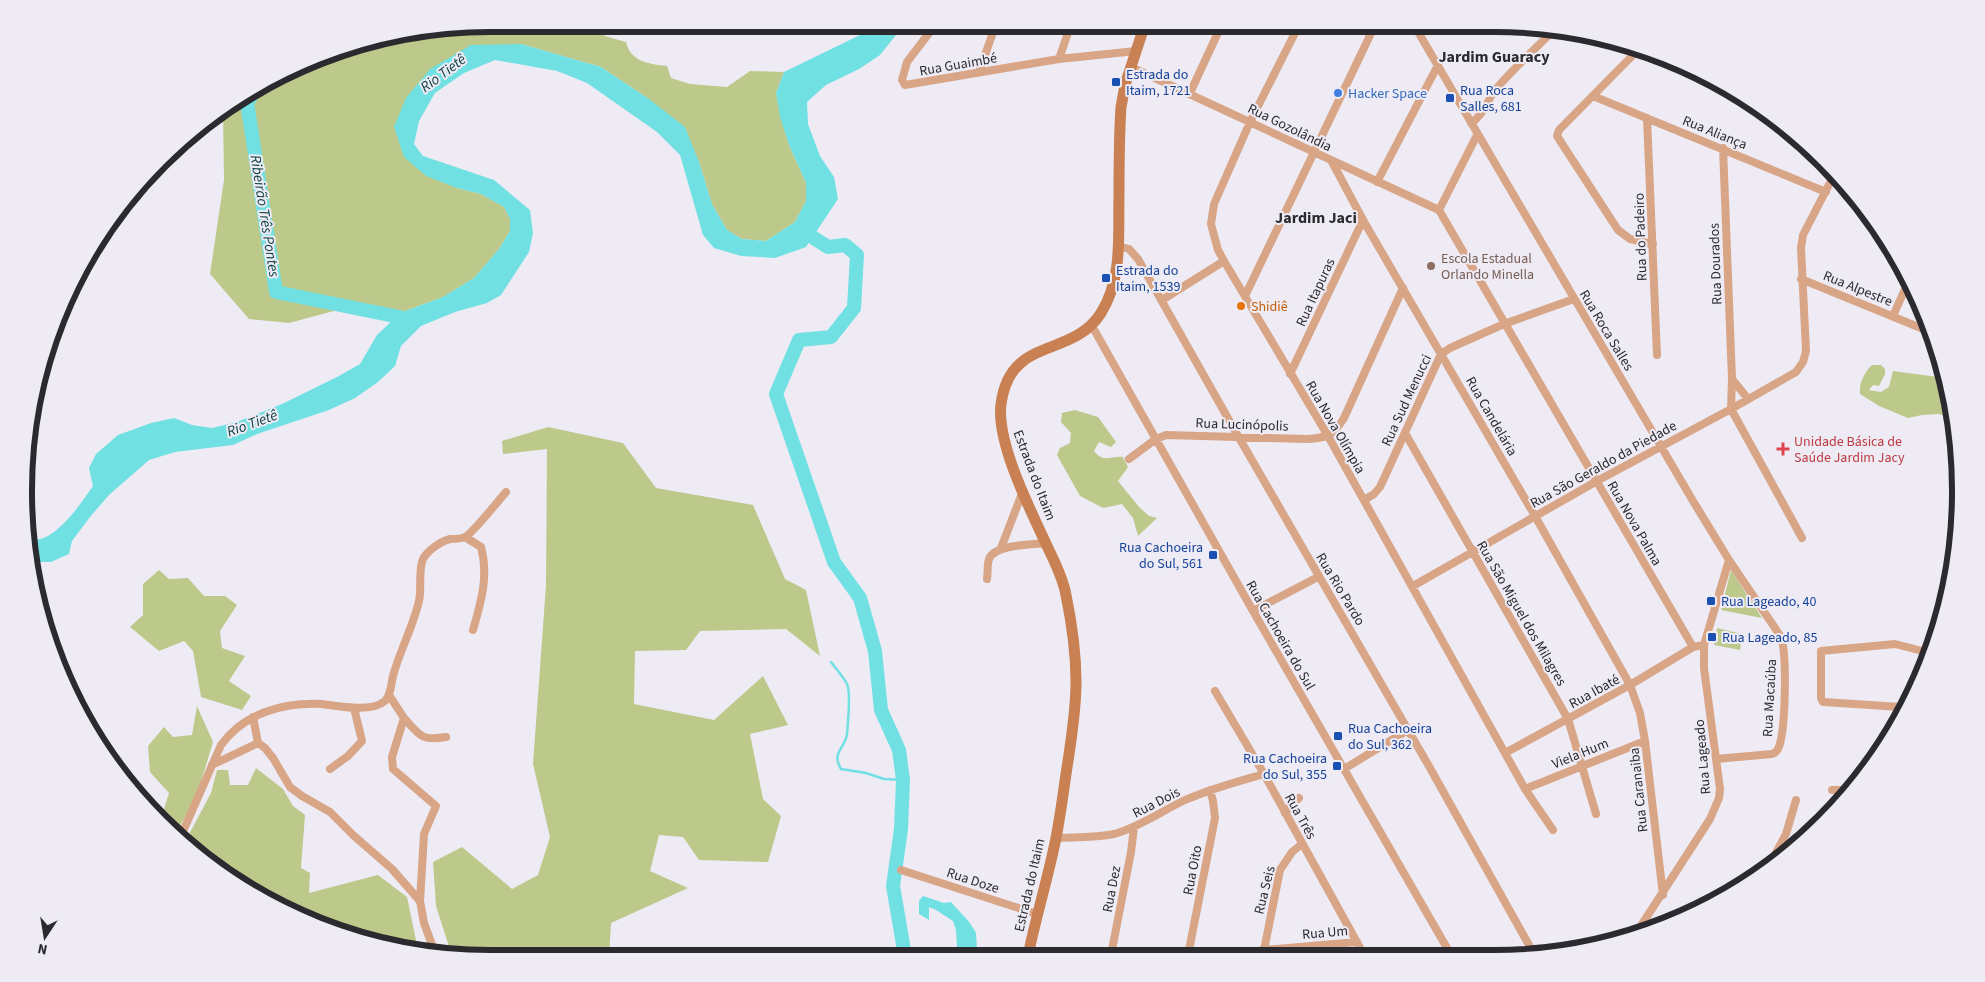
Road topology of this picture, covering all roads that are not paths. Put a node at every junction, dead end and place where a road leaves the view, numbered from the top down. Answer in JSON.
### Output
{"nodes":[{"id":1,"x":930,"y":32,"type":"edge"},
{"id":2,"x":993,"y":32,"type":"edge"},
{"id":3,"x":1068,"y":32,"type":"edge"},
{"id":4,"x":1143,"y":32,"type":"edge"},
{"id":5,"x":1218,"y":32,"type":"edge"},
{"id":6,"x":1295,"y":32,"type":"edge"},
{"id":7,"x":1372,"y":32,"type":"edge"},
{"id":8,"x":1418,"y":32,"type":"edge"},
{"id":9,"x":1549,"y":35,"type":"edge"},
{"id":10,"x":1136,"y":51,"type":"junction"},
{"id":11,"x":1634,"y":55,"type":"edge"},
{"id":12,"x":1059,"y":59,"type":"junction"},
{"id":13,"x":1438,"y":65,"type":"junction"},
{"id":14,"x":1131,"y":67,"type":"junction"},
{"id":15,"x":979,"y":72,"type":"junction"},
{"id":16,"x":1190,"y":93,"type":"junction"},
{"id":17,"x":1593,"y":96,"type":"junction"},
{"id":18,"x":1647,"y":118,"type":"junction"},
{"id":19,"x":1250,"y":122,"type":"junction"},
{"id":20,"x":1471,"y":124,"type":"junction"},
{"id":21,"x":1477,"y":135,"type":"junction"},
{"id":22,"x":1723,"y":148,"type":"junction"},
{"id":23,"x":1314,"y":152,"type":"junction"},
{"id":24,"x":1331,"y":160,"type":"junction"},
{"id":25,"x":1831,"y":180,"type":"edge"},
{"id":26,"x":1378,"y":182,"type":"junction"},
{"id":27,"x":1826,"y":192,"type":"junction"},
{"id":28,"x":1439,"y":210,"type":"junction"},
{"id":29,"x":1362,"y":220,"type":"junction"},
{"id":30,"x":1652,"y":244,"type":"junction"},
{"id":31,"x":1118,"y":246,"type":"junction"},
{"id":32,"x":1224,"y":261,"type":"junction"},
{"id":33,"x":1801,"y":278,"type":"junction"},
{"id":34,"x":1403,"y":288,"type":"junction"},
{"id":35,"x":1905,"y":288,"type":"edge"},
{"id":36,"x":1245,"y":296,"type":"junction"},
{"id":37,"x":1574,"y":299,"type":"junction"},
{"id":38,"x":1162,"y":300,"type":"junction"},
{"id":39,"x":1893,"y":316,"type":"junction"},
{"id":40,"x":1504,"y":324,"type":"junction"},
{"id":41,"x":1092,"y":326,"type":"junction"},
{"id":42,"x":1922,"y":329,"type":"edge"},
{"id":43,"x":1441,"y":354,"type":"junction"},
{"id":44,"x":1657,"y":355,"type":"dead end"},
{"id":45,"x":1290,"y":374,"type":"junction"},
{"id":46,"x":1732,"y":380,"type":"junction"},
{"id":47,"x":1748,"y":399,"type":"junction"},
{"id":48,"x":1731,"y":410,"type":"junction"},
{"id":49,"x":1404,"y":433,"type":"junction"},
{"id":50,"x":1238,"y":436,"type":"junction"},
{"id":51,"x":1328,"y":436,"type":"junction"},
{"id":52,"x":1156,"y":439,"type":"junction"},
{"id":53,"x":1662,"y":446,"type":"junction"},
{"id":54,"x":1129,"y":459,"type":"dead end"},
{"id":55,"x":1597,"y":481,"type":"junction"},
{"id":56,"x":1023,"y":491,"type":"junction"},
{"id":57,"x":506,"y":492,"type":"dead end"},
{"id":58,"x":1364,"y":500,"type":"junction"},
{"id":59,"x":1536,"y":516,"type":"junction"},
{"id":60,"x":465,"y":537,"type":"junction"},
{"id":61,"x":1802,"y":538,"type":"dead end"},
{"id":62,"x":1045,"y":543,"type":"junction"},
{"id":63,"x":1001,"y":548,"type":"junction"},
{"id":64,"x":1472,"y":552,"type":"junction"},
{"id":65,"x":1729,"y":560,"type":"junction"},
{"id":66,"x":1318,"y":577,"type":"junction"},
{"id":67,"x":987,"y":579,"type":"dead end"},
{"id":68,"x":1413,"y":586,"type":"junction"},
{"id":69,"x":1253,"y":611,"type":"junction"},
{"id":70,"x":473,"y":630,"type":"dead end"},
{"id":71,"x":1704,"y":644,"type":"junction"},
{"id":72,"x":1783,"y":644,"type":"joint"},
{"id":73,"x":1693,"y":647,"type":"junction"},
{"id":74,"x":1923,"y":652,"type":"edge"},
{"id":75,"x":1630,"y":685,"type":"junction"},
{"id":76,"x":1215,"y":691,"type":"dead end"},
{"id":77,"x":389,"y":694,"type":"junction"},
{"id":78,"x":1898,"y":707,"type":"edge"},
{"id":79,"x":354,"y":708,"type":"junction"},
{"id":80,"x":253,"y":717,"type":"junction"},
{"id":81,"x":404,"y":718,"type":"junction"},
{"id":82,"x":1568,"y":719,"type":"junction"},
{"id":83,"x":1408,"y":730,"type":"junction"},
{"id":84,"x":446,"y":737,"type":"dead end"},
{"id":85,"x":1645,"y":741,"type":"junction"},
{"id":86,"x":258,"y":743,"type":"junction"},
{"id":87,"x":1505,"y":753,"type":"junction"},
{"id":88,"x":1716,"y":759,"type":"junction"},
{"id":89,"x":212,"y":765,"type":"junction"},
{"id":90,"x":1582,"y":766,"type":"junction"},
{"id":91,"x":330,"y":769,"type":"dead end"},
{"id":92,"x":1344,"y":769,"type":"junction"},
{"id":93,"x":1264,"y":774,"type":"junction"},
{"id":94,"x":1525,"y":789,"type":"junction"},
{"id":95,"x":1210,"y":790,"type":"junction"},
{"id":96,"x":1832,"y":790,"type":"dead end"},
{"id":97,"x":1841,"y":790,"type":"edge"},
{"id":98,"x":1299,"y":798,"type":"dead end"},
{"id":99,"x":1796,"y":800,"type":"dead end"},
{"id":100,"x":1285,"y":813,"type":"junction"},
{"id":101,"x":1596,"y":814,"type":"dead end"},
{"id":102,"x":1134,"y":827,"type":"junction"},
{"id":103,"x":1553,"y":830,"type":"dead end"},
{"id":104,"x":183,"y":831,"type":"edge"},
{"id":105,"x":1056,"y":838,"type":"junction"},
{"id":106,"x":1302,"y":844,"type":"junction"},
{"id":107,"x":1777,"y":852,"type":"edge"},
{"id":108,"x":901,"y":870,"type":"dead end"},
{"id":109,"x":1663,"y":895,"type":"junction"},
{"id":110,"x":420,"y":901,"type":"junction"},
{"id":111,"x":1037,"y":914,"type":"junction"},
{"id":112,"x":1642,"y":925,"type":"edge"},
{"id":113,"x":1357,"y":942,"type":"junction"},
{"id":114,"x":432,"y":946,"type":"edge"},
{"id":115,"x":1531,"y":948,"type":"edge"},
{"id":116,"x":1029,"y":950,"type":"edge"},
{"id":117,"x":1112,"y":950,"type":"edge"},
{"id":118,"x":1189,"y":950,"type":"edge"},
{"id":119,"x":1260,"y":950,"type":"edge"},
{"id":120,"x":1279,"y":950,"type":"edge"},
{"id":121,"x":1361,"y":950,"type":"edge"},
{"id":122,"x":1448,"y":950,"type":"edge"}],
"edges":[{"from":1,"to":15,"type":"street","name":"Rua Guaimbé"},
{"from":2,"to":15,"type":"street"},
{"from":3,"to":12,"type":"street"},
{"from":4,"to":10,"type":"street","name":"Estrada do Itaim"},
{"from":5,"to":16,"type":"street"},
{"from":6,"to":19,"type":"street","name":"Rua Nova Olímpia"},
{"from":7,"to":23,"type":"street"},
{"from":8,"to":13,"type":"street","name":"Rua Roca Salles"},
{"from":9,"to":20,"type":"street"},
{"from":10,"to":12,"type":"street","name":"Rua Guaimbé"},
{"from":10,"to":14,"type":"street","name":"Estrada do Itaim"},
{"from":11,"to":17,"type":"street"},
{"from":12,"to":15,"type":"street","name":"Rua Guaimbé"},
{"from":13,"to":20,"type":"street","name":"Rua Roca Salles"},
{"from":13,"to":26,"type":"street"},
{"from":14,"to":16,"type":"street","name":"Rua Gozolândia"},
{"from":14,"to":31,"type":"street","name":"Estrada do Itaim"},
{"from":16,"to":19,"type":"street","name":"Rua Gozolândia"},
{"from":17,"to":18,"type":"street","name":"Rua Aliança"},
{"from":17,"to":30,"type":"street"},
{"from":18,"to":22,"type":"street","name":"Rua Aliança"},
{"from":18,"to":30,"type":"street","name":"Rua do Padeiro"},
{"from":19,"to":23,"type":"street","name":"Rua Gozolândia"},
{"from":19,"to":32,"type":"street","name":"Rua Nova Olímpia"},
{"from":20,"to":21,"type":"street","name":"Rua Roca Salles"},
{"from":21,"to":28,"type":"street"},
{"from":21,"to":37,"type":"street","name":"Rua Roca Salles"},
{"from":22,"to":27,"type":"street","name":"Rua Aliança"},
{"from":22,"to":46,"type":"street","name":"Rua Dourados"},
{"from":23,"to":24,"type":"street","name":"Rua Gozolândia"},
{"from":23,"to":36,"type":"street"},
{"from":24,"to":26,"type":"street","name":"Rua Gozolândia"},
{"from":24,"to":29,"type":"street","name":"Rua Candelária"},
{"from":25,"to":27,"type":"street"},
{"from":26,"to":28,"type":"street","name":"Rua Gozolândia"},
{"from":27,"to":33,"type":"street"},
{"from":28,"to":40,"type":"street","name":"Rua Nova Palma"},
{"from":29,"to":34,"type":"street","name":"Rua Candelária"},
{"from":29,"to":45,"type":"street","name":"Rua Itapuras"},
{"from":30,"to":44,"type":"street","name":"Rua do Padeiro"},
{"from":31,"to":38,"type":"street","name":"Rua Rio Pardo"},
{"from":31,"to":41,"type":"street","name":"Estrada do Itaim"},
{"from":32,"to":36,"type":"street","name":"Rua Nova Olímpia"},
{"from":32,"to":38,"type":"street"},
{"from":33,"to":39,"type":"street","name":"Rua Alpestre"},
{"from":33,"to":47,"type":"street","name":"Rua São Geraldo da Piedade"},
{"from":34,"to":43,"type":"street","name":"Rua Candelária"},
{"from":34,"to":51,"type":"street"},
{"from":35,"to":39,"type":"street"},
{"from":36,"to":45,"type":"street","name":"Rua Nova Olímpia"},
{"from":37,"to":40,"type":"street","name":"Rua Sud Menucci"},
{"from":37,"to":53,"type":"street","name":"Rua Roca Salles"},
{"from":38,"to":50,"type":"street","name":"Rua Rio Pardo"},
{"from":39,"to":42,"type":"street","name":"Rua Alpestre"},
{"from":40,"to":43,"type":"street","name":"Rua Sud Menucci"},
{"from":40,"to":55,"type":"street","name":"Rua Nova Palma"},
{"from":41,"to":52,"type":"street","name":"Rua Cachoeira do Sul"},
{"from":41,"to":56,"type":"street","name":"Estrada do Itaim"},
{"from":43,"to":49,"type":"street","name":"Rua Sud Menucci"},
{"from":43,"to":59,"type":"street","name":"Rua Candelária"},
{"from":45,"to":51,"type":"street","name":"Rua Nova Olímpia"},
{"from":46,"to":47,"type":"street"},
{"from":46,"to":48,"type":"street","name":"Rua Dourados"},
{"from":47,"to":48,"type":"street","name":"Rua São Geraldo da Piedade"},
{"from":48,"to":53,"type":"street","name":"Rua São Geraldo da Piedade"},
{"from":48,"to":61,"type":"street"},
{"from":49,"to":58,"type":"street","name":"Rua Sud Menucci"},
{"from":49,"to":64,"type":"street","name":"Rua São Miguel dos Milagres"},
{"from":50,"to":51,"type":"street","name":"Rua Lucinópolis"},
{"from":50,"to":52,"type":"street","name":"Rua Lucinópolis"},
{"from":50,"to":66,"type":"street","name":"Rua Rio Pardo"},
{"from":51,"to":58,"type":"street","name":"Rua Nova Olímpia"},
{"from":52,"to":54,"type":"street"},
{"from":52,"to":69,"type":"street","name":"Rua Cachoeira do Sul"},
{"from":53,"to":55,"type":"street","name":"Rua São Geraldo da Piedade"},
{"from":53,"to":65,"type":"street","name":"Rua Roca Salles"},
{"from":55,"to":59,"type":"street","name":"Rua São Geraldo da Piedade"},
{"from":55,"to":73,"type":"street","name":"Rua Nova Palma"},
{"from":56,"to":62,"type":"street","name":"Estrada do Itaim"},
{"from":56,"to":63,"type":"street"},
{"from":57,"to":60,"type":"street"},
{"from":58,"to":68,"type":"street","name":"Rua Nova Olímpia"},
{"from":59,"to":64,"type":"street","name":"Rua São Geraldo da Piedade"},
{"from":59,"to":75,"type":"street","name":"Rua Candelária"},
{"from":60,"to":70,"type":"street"},
{"from":60,"to":77,"type":"street"},
{"from":62,"to":63,"type":"street"},
{"from":62,"to":105,"type":"street","name":"Estrada do Itaim"},
{"from":63,"to":67,"type":"street"},
{"from":64,"to":68,"type":"street","name":"Rua São Geraldo da Piedade"},
{"from":64,"to":82,"type":"street","name":"Rua São Miguel dos Milagres"},
{"from":65,"to":71,"type":"street","name":"Rua Lageado"},
{"from":65,"to":72,"type":"street","name":"Rua Roca Salles"},
{"from":66,"to":69,"type":"street"},
{"from":66,"to":83,"type":"street","name":"Rua Rio Pardo"},
{"from":68,"to":87,"type":"street","name":"Rua Nova Olímpia"},
{"from":69,"to":92,"type":"street","name":"Rua Cachoeira do Sul"},
{"from":71,"to":73,"type":"street"},
{"from":71,"to":88,"type":"street","name":"Rua Lageado"},
{"from":72,"to":88,"type":"street","name":"Rua Macaúba"},
{"from":73,"to":75,"type":"street","name":"Rua Ibaté"},
{"from":74,"to":78,"type":"street"},
{"from":75,"to":82,"type":"street","name":"Rua Ibaté"},
{"from":75,"to":85,"type":"street","name":"Rua Caranaiba"},
{"from":76,"to":93,"type":"street","name":"Rua Três"},
{"from":77,"to":79,"type":"street"},
{"from":77,"to":81,"type":"street"},
{"from":79,"to":80,"type":"street"},
{"from":79,"to":91,"type":"street"},
{"from":80,"to":86,"type":"street"},
{"from":80,"to":89,"type":"street"},
{"from":81,"to":84,"type":"street"},
{"from":81,"to":110,"type":"street"},
{"from":82,"to":87,"type":"street","name":"Rua Ibaté"},
{"from":82,"to":90,"type":"street","name":"Rua São Miguel dos Milagres"},
{"from":83,"to":92,"type":"street"},
{"from":83,"to":115,"type":"street","name":"Rua Rio Pardo"},
{"from":85,"to":90,"type":"street","name":"Viela Hum"},
{"from":85,"to":109,"type":"street","name":"Rua Caranaiba"},
{"from":86,"to":89,"type":"street"},
{"from":86,"to":110,"type":"street"},
{"from":87,"to":94,"type":"street","name":"Rua Nova Olímpia"},
{"from":88,"to":109,"type":"street","name":"Rua Lageado"},
{"from":89,"to":104,"type":"street"},
{"from":90,"to":94,"type":"street","name":"Viela Hum"},
{"from":90,"to":101,"type":"street","name":"Rua São Miguel dos Milagres"},
{"from":92,"to":122,"type":"street","name":"Rua Cachoeira do Sul"},
{"from":93,"to":95,"type":"street","name":"Rua Dois"},
{"from":93,"to":100,"type":"street","name":"Rua Três"},
{"from":94,"to":103,"type":"street","name":"Rua Nova Olímpia"},
{"from":95,"to":102,"type":"street","name":"Rua Dois"},
{"from":95,"to":118,"type":"street","name":"Rua Oito"},
{"from":96,"to":97,"type":"street"},
{"from":98,"to":100,"type":"street"},
{"from":99,"to":107,"type":"street"},
{"from":100,"to":106,"type":"street","name":"Rua Três"},
{"from":102,"to":105,"type":"street","name":"Rua Dois"},
{"from":102,"to":117,"type":"street","name":"Rua Dez"},
{"from":105,"to":111,"type":"street","name":"Estrada do Itaim"},
{"from":106,"to":113,"type":"street","name":"Rua Três"},
{"from":106,"to":119,"type":"street","name":"Rua Seis"},
{"from":108,"to":111,"type":"street","name":"Rua Doze"},
{"from":109,"to":112,"type":"street","name":"Rua Lageado"},
{"from":110,"to":114,"type":"street"},
{"from":111,"to":116,"type":"street","name":"Estrada do Itaim"},
{"from":113,"to":120,"type":"street","name":"Rua Um"},
{"from":113,"to":121,"type":"street","name":"Rua Três"}]}
